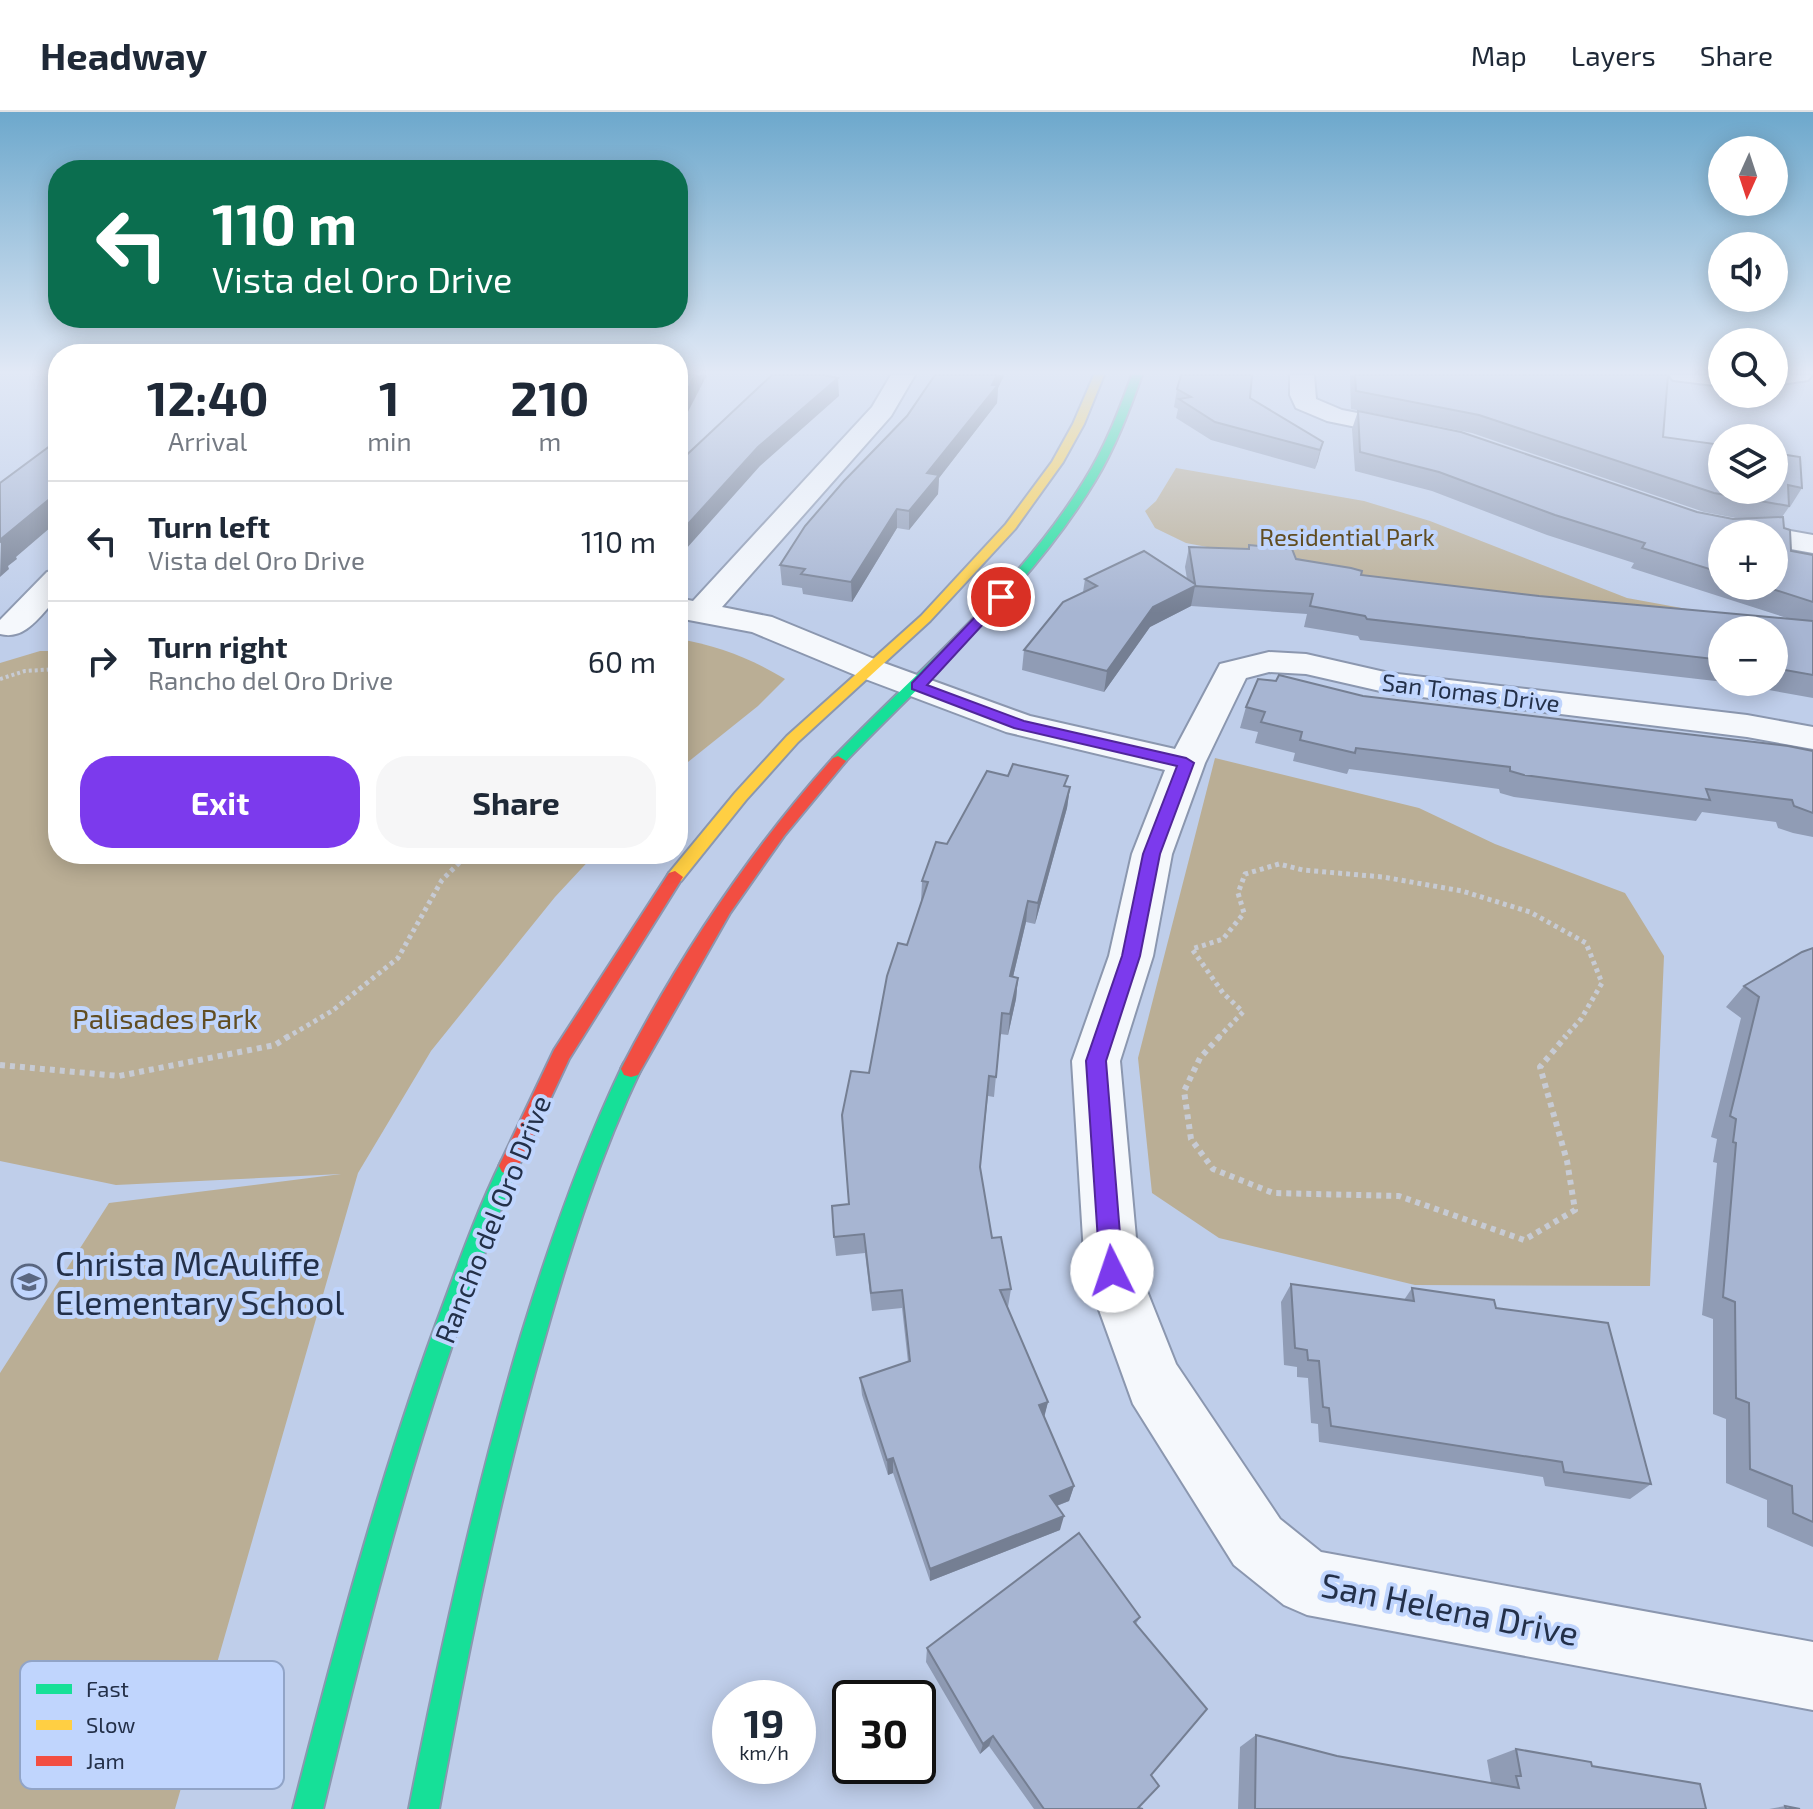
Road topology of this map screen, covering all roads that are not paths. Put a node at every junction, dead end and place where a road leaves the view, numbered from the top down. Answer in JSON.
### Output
{"nodes":[{"id":1,"x":840,"y":454,"type":"edge"},
{"id":2,"x":1062,"y":454,"type":"edge"},
{"id":3,"x":1105,"y":454,"type":"edge"},
{"id":4,"x":1788,"y":540,"type":"edge"},
{"id":5,"x":1813,"y":544,"type":"edge"},
{"id":6,"x":48,"y":589,"type":"edge"},
{"id":7,"x":690,"y":610,"type":"edge"},
{"id":8,"x":48,"y":629,"type":"edge"},
{"id":9,"x":872,"y":670,"type":"junction"},
{"id":10,"x":917,"y":686,"type":"junction"},
{"id":11,"x":1813,"y":738,"type":"edge"},
{"id":12,"x":1186,"y":763,"type":"junction"},
{"id":13,"x":688,"y":861,"type":"edge"},
{"id":14,"x":686,"y":864,"type":"edge"},
{"id":15,"x":1813,"y":1676,"type":"edge"},
{"id":16,"x":308,"y":1809,"type":"edge"},
{"id":17,"x":424,"y":1809,"type":"edge"}],
"edges":[{"from":1,"to":7,"type":"street"},
{"from":2,"to":9,"type":"main road","name":"Rancho del Oro Drive"},
{"from":3,"to":10,"type":"main road"},
{"from":4,"to":5,"type":"street"},
{"from":6,"to":8,"type":"street"},
{"from":7,"to":9,"type":"street"},
{"from":9,"to":10,"type":"street"},
{"from":9,"to":13,"type":"main road","name":"Rancho del Oro Drive"},
{"from":10,"to":12,"type":"street"},
{"from":10,"to":17,"type":"main road"},
{"from":11,"to":12,"type":"street","name":"San Tomas Drive"},
{"from":12,"to":15,"type":"street","name":"San Helena Drive"},
{"from":14,"to":16,"type":"main road","name":"Rancho del Oro Drive"}]}
